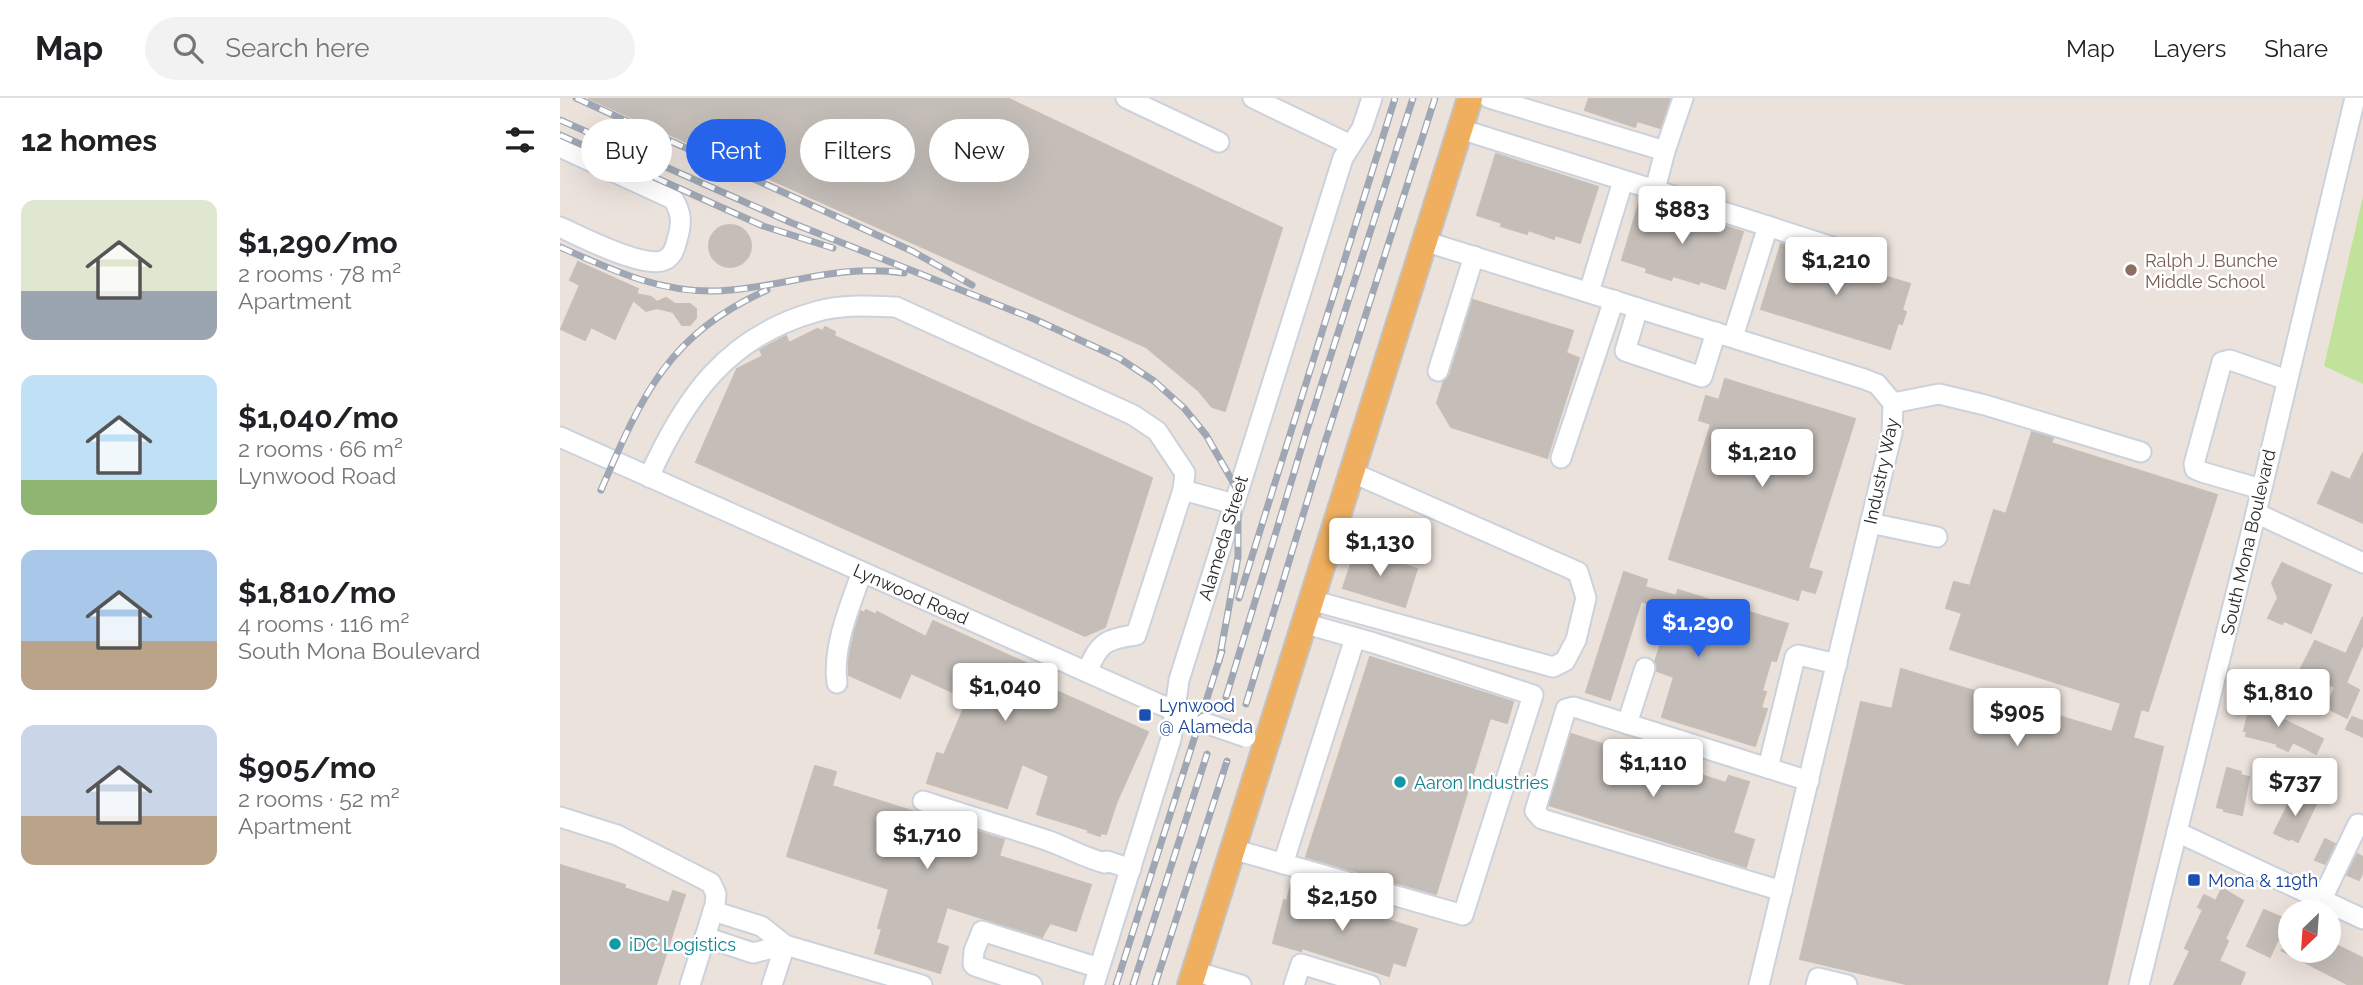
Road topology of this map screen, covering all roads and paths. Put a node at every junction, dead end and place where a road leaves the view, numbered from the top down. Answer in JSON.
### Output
{"nodes":[{"id":1,"x":1253,"y":98,"type":"edge"},
{"id":2,"x":1372,"y":98,"type":"edge"},
{"id":3,"x":1489,"y":98,"type":"edge"},
{"id":4,"x":1683,"y":98,"type":"edge"},
{"id":5,"x":2355,"y":98,"type":"edge"},
{"id":6,"x":1134,"y":100,"type":"edge"},
{"id":7,"x":1465,"y":113,"type":"edge"},
{"id":8,"x":1219,"y":142,"type":"dead end"},
{"id":9,"x":1351,"y":145,"type":"junction"},
{"id":10,"x":560,"y":148,"type":"edge"},
{"id":11,"x":1665,"y":151,"type":"junction"},
{"id":12,"x":1623,"y":181,"type":"junction"},
{"id":13,"x":1655,"y":190,"type":"junction"},
{"id":14,"x":1768,"y":226,"type":"junction"},
{"id":15,"x":560,"y":227,"type":"edge"},
{"id":16,"x":1424,"y":241,"type":"junction"},
{"id":17,"x":1474,"y":257,"type":"junction"},
{"id":18,"x":1867,"y":258,"type":"dead end"},
{"id":19,"x":1589,"y":292,"type":"junction"},
{"id":20,"x":1614,"y":300,"type":"junction"},
{"id":21,"x":1638,"y":308,"type":"junction"},
{"id":22,"x":1724,"y":335,"type":"junction"},
{"id":23,"x":1438,"y":371,"type":"dead end"},
{"id":24,"x":2287,"y":380,"type":"junction"},
{"id":25,"x":1894,"y":403,"type":"junction"},
{"id":26,"x":560,"y":437,"type":"edge"},
{"id":27,"x":2141,"y":452,"type":"dead end"},
{"id":28,"x":1561,"y":458,"type":"dead end"},
{"id":29,"x":1351,"y":472,"type":"junction"},
{"id":30,"x":649,"y":477,"type":"junction"},
{"id":31,"x":2261,"y":489,"type":"junction"},
{"id":32,"x":1182,"y":490,"type":"junction"},
{"id":33,"x":1234,"y":503,"type":"junction"},
{"id":34,"x":2256,"y":513,"type":"junction"},
{"id":35,"x":1870,"y":523,"type":"junction"},
{"id":36,"x":1937,"y":537,"type":"dead end"},
{"id":37,"x":2363,"y":563,"type":"edge"},
{"id":38,"x":862,"y":572,"type":"junction"},
{"id":39,"x":1307,"y":612,"type":"junction"},
{"id":40,"x":1355,"y":638,"type":"junction"},
{"id":41,"x":1837,"y":664,"type":"junction"},
{"id":42,"x":1645,"y":668,"type":"dead end"},
{"id":43,"x":1087,"y":672,"type":"junction"},
{"id":44,"x":837,"y":684,"type":"dead end"},
{"id":45,"x":1176,"y":712,"type":"junction"},
{"id":46,"x":1627,"y":724,"type":"junction"},
{"id":47,"x":1256,"y":740,"type":"junction"},
{"id":48,"x":1768,"y":768,"type":"junction"},
{"id":49,"x":1809,"y":780,"type":"junction"},
{"id":50,"x":923,"y":801,"type":"dead end"},
{"id":51,"x":560,"y":817,"type":"edge"},
{"id":52,"x":2358,"y":824,"type":"dead end"},
{"id":53,"x":2177,"y":832,"type":"junction"},
{"id":54,"x":1232,"y":849,"type":"junction"},
{"id":55,"x":1283,"y":864,"type":"junction"},
{"id":56,"x":1131,"y":869,"type":"junction"},
{"id":57,"x":1782,"y":891,"type":"junction"},
{"id":58,"x":2322,"y":900,"type":"joint"},
{"id":59,"x":2342,"y":909,"type":"edge"},
{"id":60,"x":713,"y":911,"type":"junction"},
{"id":61,"x":2363,"y":919,"type":"edge"},
{"id":62,"x":705,"y":937,"type":"junction"},
{"id":63,"x":785,"y":945,"type":"junction"},
{"id":64,"x":1097,"y":976,"type":"edge"},
{"id":65,"x":1192,"y":978,"type":"edge"},
{"id":66,"x":690,"y":985,"type":"edge"},
{"id":67,"x":772,"y":985,"type":"edge"},
{"id":68,"x":922,"y":985,"type":"edge"},
{"id":69,"x":1032,"y":985,"type":"edge"},
{"id":70,"x":1241,"y":985,"type":"edge"},
{"id":71,"x":1294,"y":985,"type":"edge"},
{"id":72,"x":1370,"y":985,"type":"edge"},
{"id":73,"x":1759,"y":985,"type":"edge"},
{"id":74,"x":1816,"y":985,"type":"edge"},
{"id":75,"x":1847,"y":985,"type":"edge"},
{"id":76,"x":2139,"y":985,"type":"edge"}],
"edges":[{"from":1,"to":9,"type":"street"},
{"from":2,"to":9,"type":"street","name":"Alameda Street"},
{"from":3,"to":11,"type":"street"},
{"from":4,"to":11,"type":"street"},
{"from":5,"to":24,"type":"street","name":"South Mona Boulevard"},
{"from":6,"to":8,"type":"street"},
{"from":7,"to":12,"type":"street"},
{"from":7,"to":16,"type":"main road"},
{"from":9,"to":33,"type":"street","name":"Alameda Street"},
{"from":10,"to":15,"type":"street"},
{"from":11,"to":13,"type":"street"},
{"from":12,"to":13,"type":"street"},
{"from":12,"to":19,"type":"street"},
{"from":13,"to":14,"type":"street"},
{"from":14,"to":18,"type":"street"},
{"from":14,"to":22,"type":"street"},
{"from":16,"to":17,"type":"street","name":"Industry Way"},
{"from":16,"to":29,"type":"main road"},
{"from":17,"to":19,"type":"street","name":"Industry Way"},
{"from":17,"to":23,"type":"street"},
{"from":19,"to":20,"type":"street","name":"Industry Way"},
{"from":20,"to":21,"type":"street","name":"Industry Way"},
{"from":20,"to":28,"type":"street"},
{"from":21,"to":22,"type":"street","name":"Industry Way"},
{"from":21,"to":22,"type":"street"},
{"from":22,"to":25,"type":"street","name":"Industry Way"},
{"from":24,"to":31,"type":"street","name":"South Mona Boulevard"},
{"from":24,"to":31,"type":"street"},
{"from":25,"to":27,"type":"street"},
{"from":25,"to":35,"type":"street","name":"Industry Way"},
{"from":26,"to":30,"type":"street","name":"Lynwood Road"},
{"from":29,"to":39,"type":"main road"},
{"from":29,"to":39,"type":"street"},
{"from":30,"to":32,"type":"street"},
{"from":30,"to":38,"type":"street","name":"Lynwood Road"},
{"from":31,"to":34,"type":"street","name":"South Mona Boulevard"},
{"from":32,"to":33,"type":"street"},
{"from":32,"to":43,"type":"street"},
{"from":33,"to":45,"type":"street","name":"Alameda Street"},
{"from":34,"to":37,"type":"street"},
{"from":34,"to":53,"type":"street","name":"South Mona Boulevard"},
{"from":35,"to":36,"type":"street"},
{"from":35,"to":41,"type":"street","name":"Industry Way"},
{"from":38,"to":43,"type":"street","name":"Lynwood Road"},
{"from":38,"to":44,"type":"street"},
{"from":39,"to":40,"type":"street"},
{"from":39,"to":47,"type":"main road"},
{"from":40,"to":55,"type":"street"},
{"from":40,"to":55,"type":"street"},
{"from":41,"to":48,"type":"street"},
{"from":41,"to":49,"type":"street","name":"Industry Way"},
{"from":42,"to":46,"type":"street"},
{"from":43,"to":45,"type":"street","name":"Lynwood Road"},
{"from":45,"to":47,"type":"street","name":"Lynwood Road","bridge":true},
{"from":45,"to":56,"type":"street","name":"Alameda Street"},
{"from":46,"to":48,"type":"street"},
{"from":46,"to":57,"type":"street"},
{"from":47,"to":54,"type":"main road"},
{"from":48,"to":49,"type":"street"},
{"from":49,"to":57,"type":"street","name":"Industry Way"},
{"from":50,"to":56,"type":"street"},
{"from":51,"to":60,"type":"street"},
{"from":52,"to":58,"type":"street"},
{"from":53,"to":58,"type":"street"},
{"from":53,"to":76,"type":"street","name":"South Mona Boulevard"},
{"from":54,"to":55,"type":"street"},
{"from":54,"to":65,"type":"main road"},
{"from":56,"to":64,"type":"street","name":"Alameda Street"},
{"from":57,"to":73,"type":"street","name":"Industry Way"},
{"from":59,"to":61,"type":"street"},
{"from":60,"to":62,"type":"street"},
{"from":60,"to":63,"type":"street"},
{"from":62,"to":63,"type":"street"},
{"from":62,"to":66,"type":"street"},
{"from":63,"to":67,"type":"street"},
{"from":63,"to":68,"type":"street"},
{"from":64,"to":69,"type":"street"},
{"from":65,"to":70,"type":"street"},
{"from":71,"to":72,"type":"street"},
{"from":74,"to":75,"type":"street"}]}
